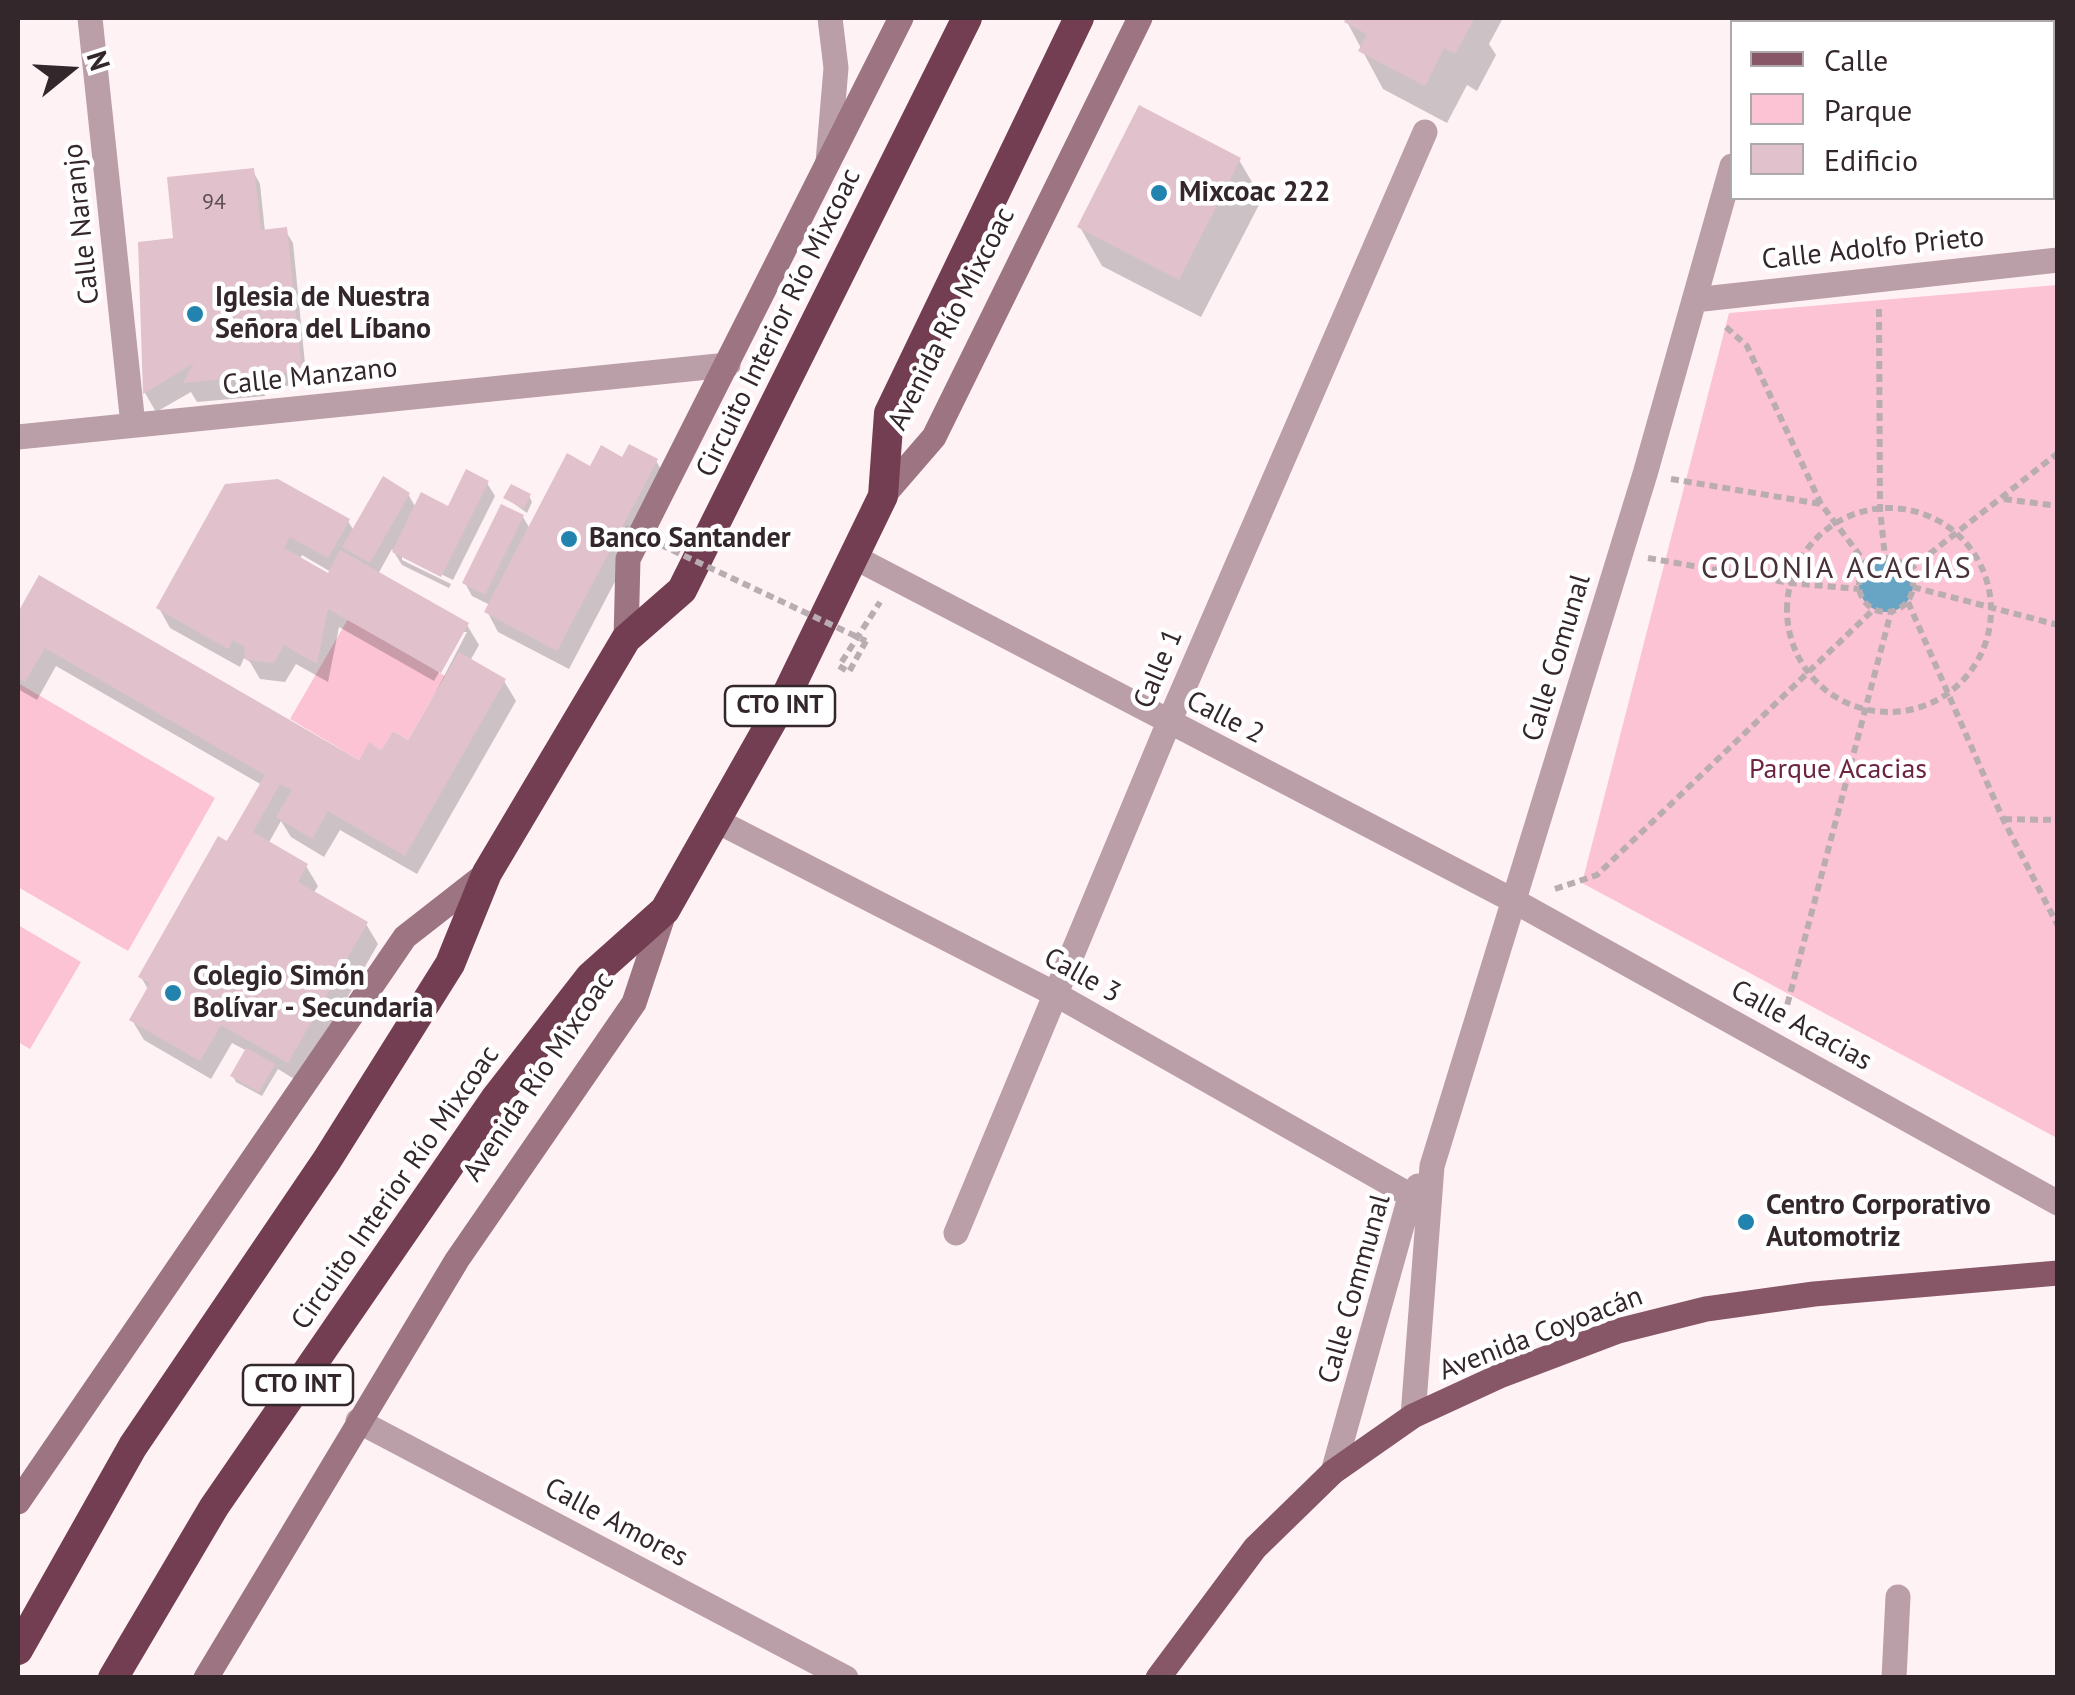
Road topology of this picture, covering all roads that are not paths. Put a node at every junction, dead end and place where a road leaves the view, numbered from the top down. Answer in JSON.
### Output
{"nodes":[{"id":1,"x":90,"y":18,"type":"edge"},
{"id":2,"x":830,"y":18,"type":"edge"},
{"id":3,"x":901,"y":18,"type":"edge"},
{"id":4,"x":967,"y":18,"type":"edge"},
{"id":5,"x":1079,"y":18,"type":"edge"},
{"id":6,"x":1140,"y":18,"type":"edge"},
{"id":7,"x":1425,"y":132,"type":"dead end"},
{"id":8,"x":827,"y":166,"type":"junction"},
{"id":9,"x":1730,"y":173,"type":"edge"},
{"id":10,"x":2058,"y":260,"type":"edge"},
{"id":11,"x":1694,"y":300,"type":"junction"},
{"id":12,"x":728,"y":365,"type":"junction"},
{"id":13,"x":133,"y":425,"type":"junction"},
{"id":14,"x":18,"y":437,"type":"edge"},
{"id":15,"x":884,"y":496,"type":"junction"},
{"id":16,"x":854,"y":556,"type":"junction"},
{"id":17,"x":626,"y":639,"type":"junction"},
{"id":18,"x":1169,"y":722,"type":"junction"},
{"id":19,"x":717,"y":821,"type":"junction"},
{"id":20,"x":487,"y":873,"type":"junction"},
{"id":21,"x":1516,"y":902,"type":"junction"},
{"id":22,"x":666,"y":910,"type":"junction"},
{"id":23,"x":1057,"y":995,"type":"junction"},
{"id":24,"x":1432,"y":1166,"type":"joint"},
{"id":25,"x":1420,"y":1201,"type":"junction"},
{"id":26,"x":2058,"y":1203,"type":"edge"},
{"id":27,"x":956,"y":1233,"type":"dead end"},
{"id":28,"x":2058,"y":1274,"type":"edge"},
{"id":29,"x":1412,"y":1416,"type":"junction"},
{"id":30,"x":358,"y":1421,"type":"junction"},
{"id":31,"x":1333,"y":1472,"type":"junction"},
{"id":32,"x":18,"y":1502,"type":"edge"},
{"id":33,"x":1898,"y":1597,"type":"dead end"},
{"id":34,"x":18,"y":1650,"type":"edge"},
{"id":35,"x":112,"y":1678,"type":"edge"},
{"id":36,"x":206,"y":1678,"type":"edge"},
{"id":37,"x":846,"y":1678,"type":"edge"},
{"id":38,"x":1158,"y":1678,"type":"edge"},
{"id":39,"x":1894,"y":1678,"type":"edge"}],
"edges":[{"from":1,"to":13,"type":"street","name":"Calle Naranjo"},
{"from":2,"to":8,"type":"street"},
{"from":3,"to":8,"type":"main road"},
{"from":4,"to":17,"type":"highway","name":"Circuito Interior Río Mixcoac"},
{"from":5,"to":15,"type":"highway","number":"CTO INT"},
{"from":6,"to":15,"type":"main road","name":"Avenida Río Mixcoac","number":"CTO INT"},
{"from":7,"to":18,"type":"street","name":"Calle 1"},
{"from":8,"to":12,"type":"main road"},
{"from":9,"to":11,"type":"street","name":"Calle Comunal"},
{"from":10,"to":11,"type":"street","name":"Calle Adolfo Prieto"},
{"from":11,"to":21,"type":"street","name":"Calle Comunal"},
{"from":12,"to":13,"type":"street","name":"Calle Manzano"},
{"from":12,"to":17,"type":"main road"},
{"from":13,"to":14,"type":"street","name":"Calle Manzano"},
{"from":15,"to":16,"type":"highway","name":"Avenida Río Mixcoac","number":"CTO INT"},
{"from":16,"to":18,"type":"street","name":"Calle 2"},
{"from":16,"to":19,"type":"highway","name":"Avenida Río Mixcoac","number":"CTO INT"},
{"from":17,"to":20,"type":"highway"},
{"from":18,"to":21,"type":"street","name":"Calle 2"},
{"from":18,"to":23,"type":"street","name":"Calle 1"},
{"from":19,"to":22,"type":"highway","name":"Avenida Río Mixcoac","number":"CTO INT"},
{"from":19,"to":23,"type":"street","name":"Calle 3"},
{"from":20,"to":32,"type":"main road"},
{"from":20,"to":34,"type":"highway"},
{"from":21,"to":24,"type":"street","name":"Calle Comunal"},
{"from":21,"to":26,"type":"street","name":"Calle Acacias"},
{"from":22,"to":30,"type":"main road","name":"Avenida Río Mixcoac","number":"CTO INT"},
{"from":22,"to":35,"type":"highway","name":"Circuito Interior Río Mixcoac","number":"CTO INT"},
{"from":23,"to":25,"type":"street","name":"Calle 3"},
{"from":23,"to":27,"type":"street","name":"Calle 1"},
{"from":24,"to":25,"type":"street","name":"Calle Communal"},
{"from":25,"to":29,"type":"street"},
{"from":25,"to":31,"type":"street","name":"Calle Communal"},
{"from":28,"to":29,"type":"main road","name":"Avenida Coyoacán"},
{"from":29,"to":31,"type":"main road","name":"Avenida Coyoacán"},
{"from":30,"to":36,"type":"main road","name":"Avenida Río Mixcoac","number":"CTO INT"},
{"from":30,"to":37,"type":"street","name":"Calle Amores"},
{"from":31,"to":38,"type":"main road","name":"Avenida Coyoacán"},
{"from":33,"to":39,"type":"street"}]}
